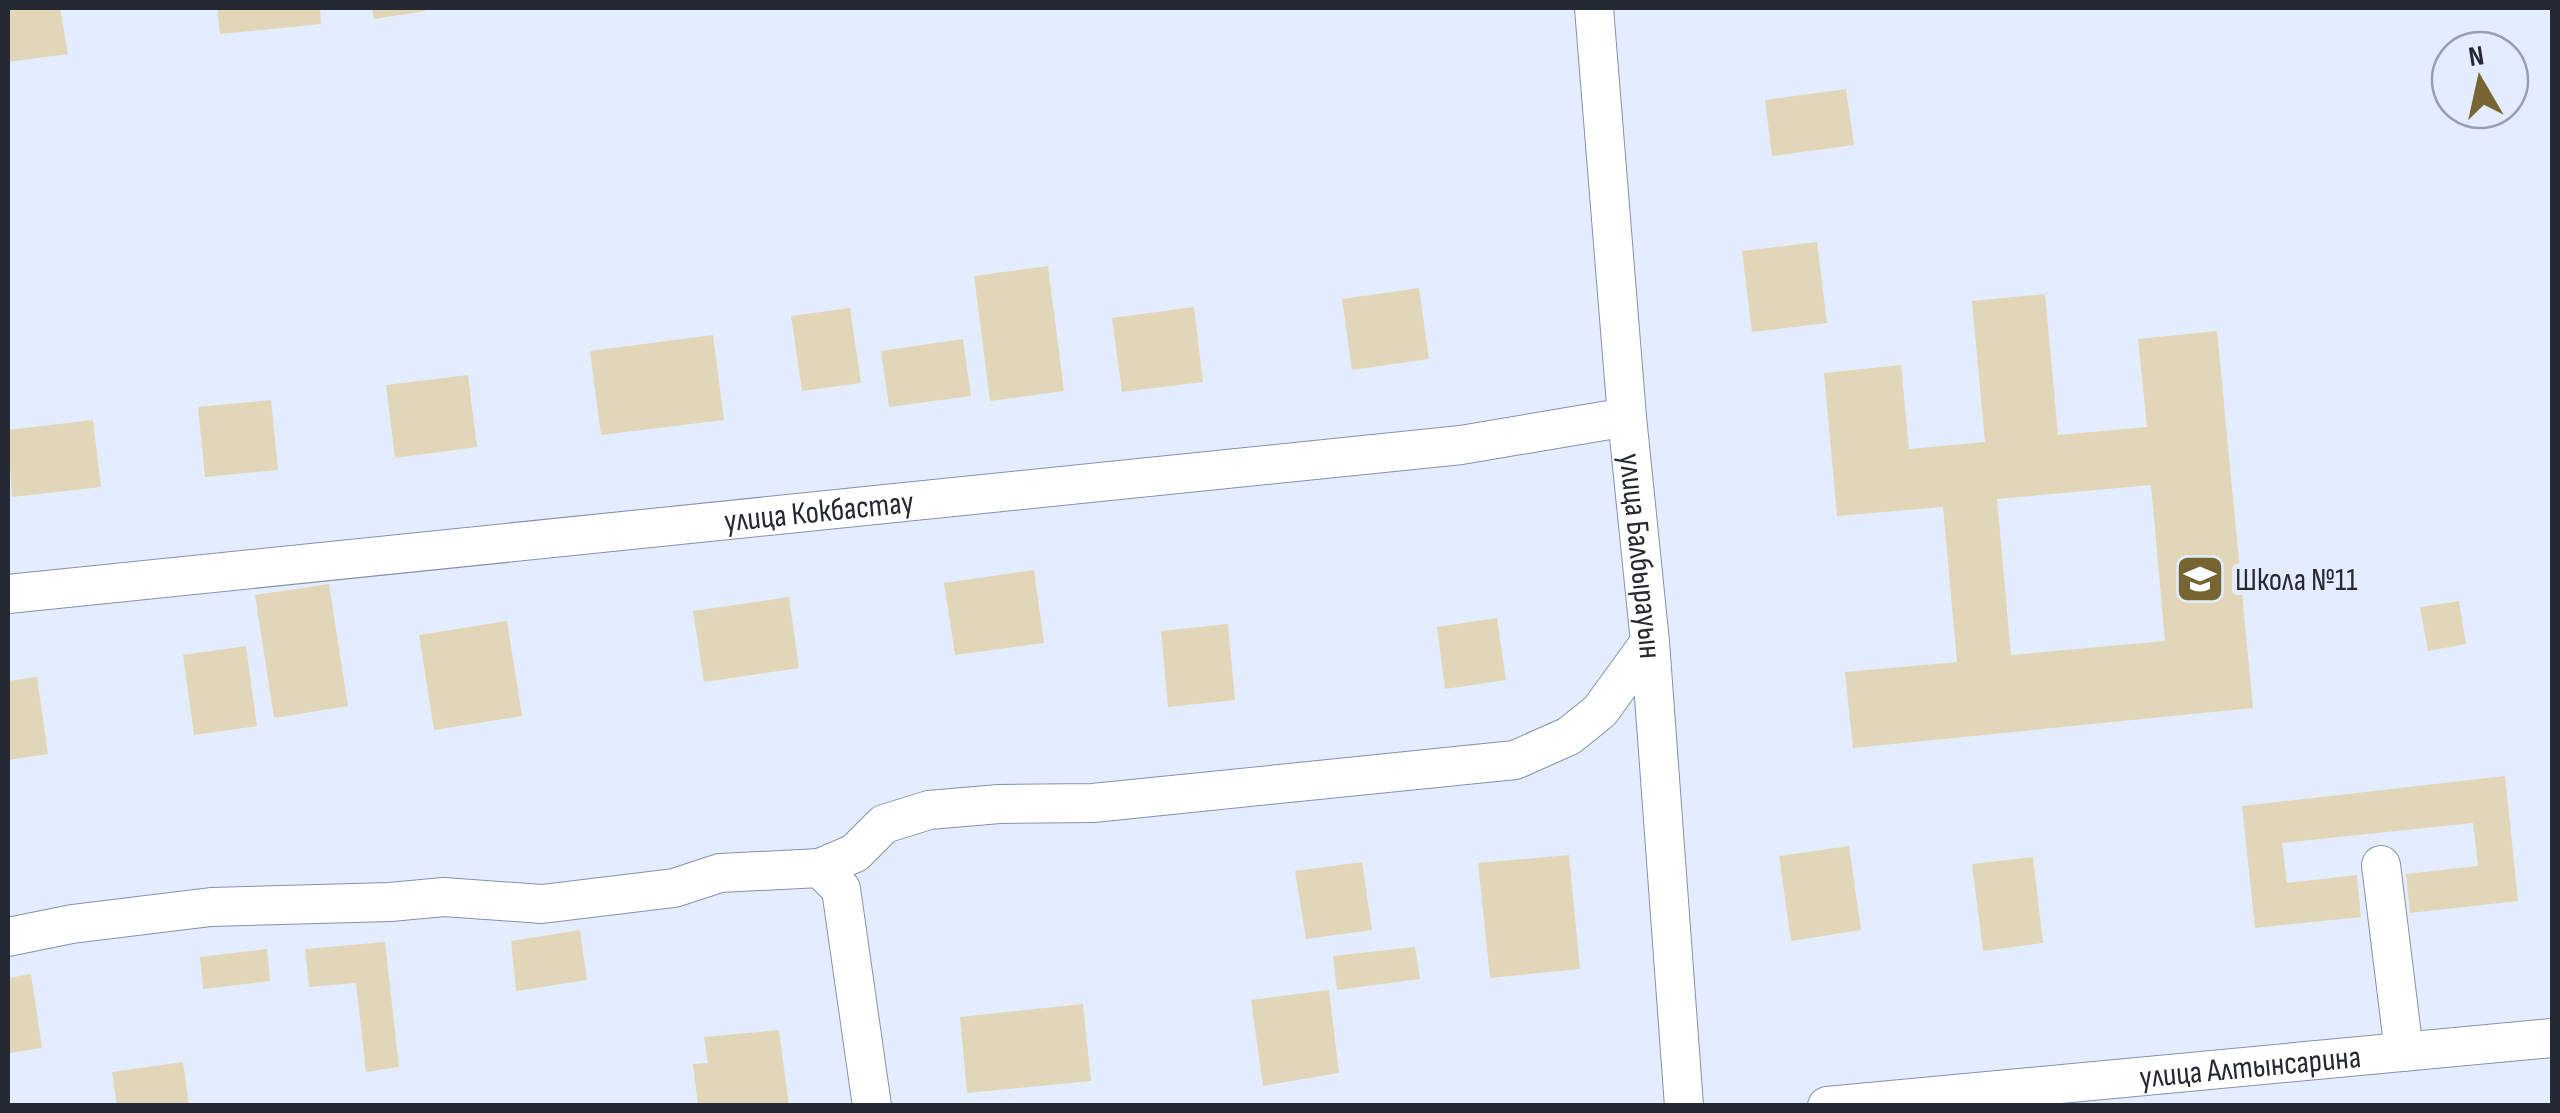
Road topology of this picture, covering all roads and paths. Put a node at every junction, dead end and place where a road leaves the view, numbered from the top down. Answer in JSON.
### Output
{"nodes":[{"id":1,"x":1594,"y":8,"type":"edge"},
{"id":2,"x":1628,"y":417,"type":"junction"},
{"id":3,"x":8,"y":594,"type":"edge"},
{"id":4,"x":1650,"y":642,"type":"junction"},
{"id":5,"x":2381,"y":866,"type":"dead end"},
{"id":6,"x":820,"y":868,"type":"junction"},
{"id":7,"x":8,"y":938,"type":"edge"},
{"id":8,"x":2552,"y":1038,"type":"edge"},
{"id":9,"x":2404,"y":1052,"type":"junction"},
{"id":10,"x":872,"y":1106,"type":"edge"},
{"id":11,"x":1684,"y":1106,"type":"edge"},
{"id":12,"x":1826,"y":1106,"type":"edge"}],
"edges":[{"from":1,"to":2,"type":"street","name":"улица Балбырауын"},
{"from":2,"to":3,"type":"street","name":"улица Кокбастау"},
{"from":2,"to":4,"type":"street","name":"улица Балбырауын"},
{"from":4,"to":6,"type":"street"},
{"from":4,"to":11,"type":"street","name":"улица Балбырауын"},
{"from":5,"to":9,"type":"street"},
{"from":6,"to":7,"type":"street"},
{"from":6,"to":10,"type":"street"},
{"from":8,"to":9,"type":"street","name":"улица Алтынсарина"},
{"from":9,"to":12,"type":"street","name":"улица Алтынсарина"}]}
